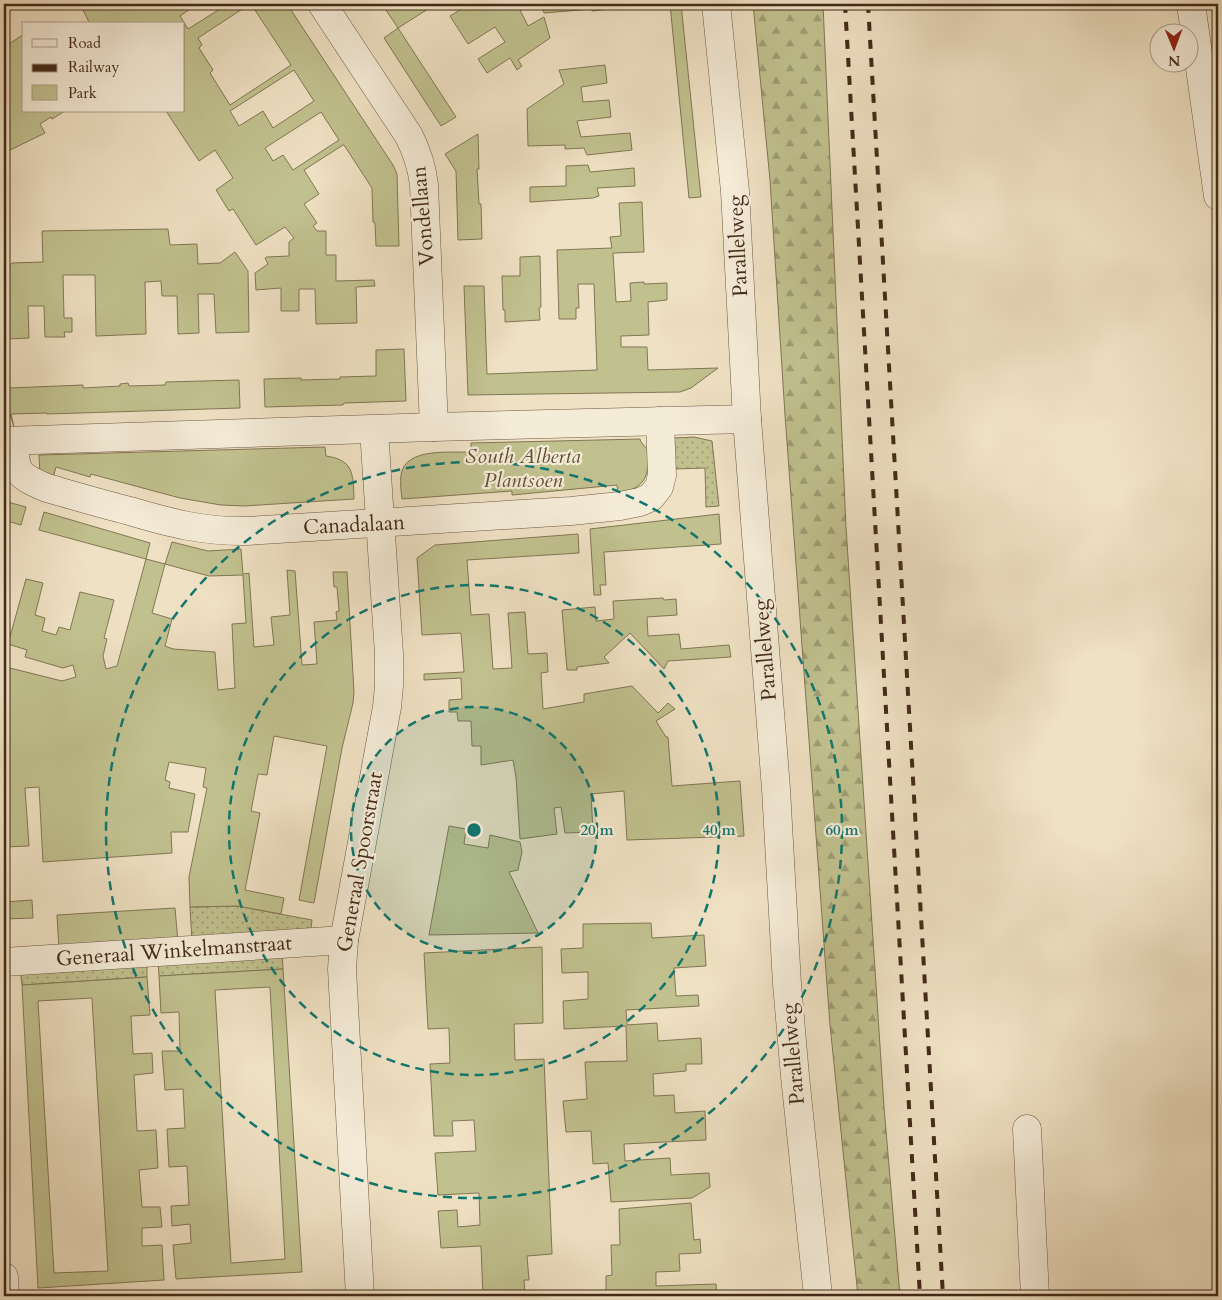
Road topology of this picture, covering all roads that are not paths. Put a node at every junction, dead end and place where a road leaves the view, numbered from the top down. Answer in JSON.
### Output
{"nodes":[{"id":1,"x":322,"y":4,"type":"edge"},
{"id":2,"x":716,"y":4,"type":"edge"},
{"id":3,"x":1191,"y":4,"type":"edge"},
{"id":4,"x":1218,"y":196,"type":"edge"},
{"id":5,"x":747,"y":419,"type":"junction"},
{"id":6,"x":660,"y":421,"type":"junction"},
{"id":7,"x":434,"y":427,"type":"junction"},
{"id":8,"x":374,"y":430,"type":"junction"},
{"id":9,"x":9,"y":441,"type":"edge"},
{"id":10,"x":380,"y":524,"type":"junction"},
{"id":11,"x":344,"y":940,"type":"junction"},
{"id":12,"x":4,"y":962,"type":"edge"},
{"id":13,"x":1027,"y":1129,"type":"dead end"},
{"id":14,"x":4,"y":1277,"type":"edge"},
{"id":15,"x":5,"y":1296,"type":"edge"},
{"id":16,"x":360,"y":1296,"type":"edge"},
{"id":17,"x":818,"y":1296,"type":"edge"},
{"id":18,"x":1035,"y":1296,"type":"edge"}],
"edges":[{"from":1,"to":7,"type":"street","name":"Vondellaan"},
{"from":2,"to":5,"type":"street","name":"Parallelweg"},
{"from":3,"to":4,"type":"street"},
{"from":5,"to":6,"type":"street","name":"Canadalaan"},
{"from":5,"to":17,"type":"street","name":"Parallelweg"},
{"from":6,"to":7,"type":"street","name":"Canadalaan"},
{"from":6,"to":10,"type":"street","name":"Canadalaan"},
{"from":7,"to":8,"type":"street","name":"Canadalaan"},
{"from":8,"to":9,"type":"street","name":"Canadalaan"},
{"from":8,"to":10,"type":"street","name":"Generaal Spoorstraat"},
{"from":9,"to":10,"type":"street","name":"Canadalaan"},
{"from":10,"to":11,"type":"street","name":"Generaal Spoorstraat"},
{"from":11,"to":12,"type":"street","name":"Generaal Winkelmanstraat"},
{"from":11,"to":16,"type":"street","name":"Generaal Spoorstraat"},
{"from":13,"to":18,"type":"street"},
{"from":14,"to":15,"type":"street"}]}
